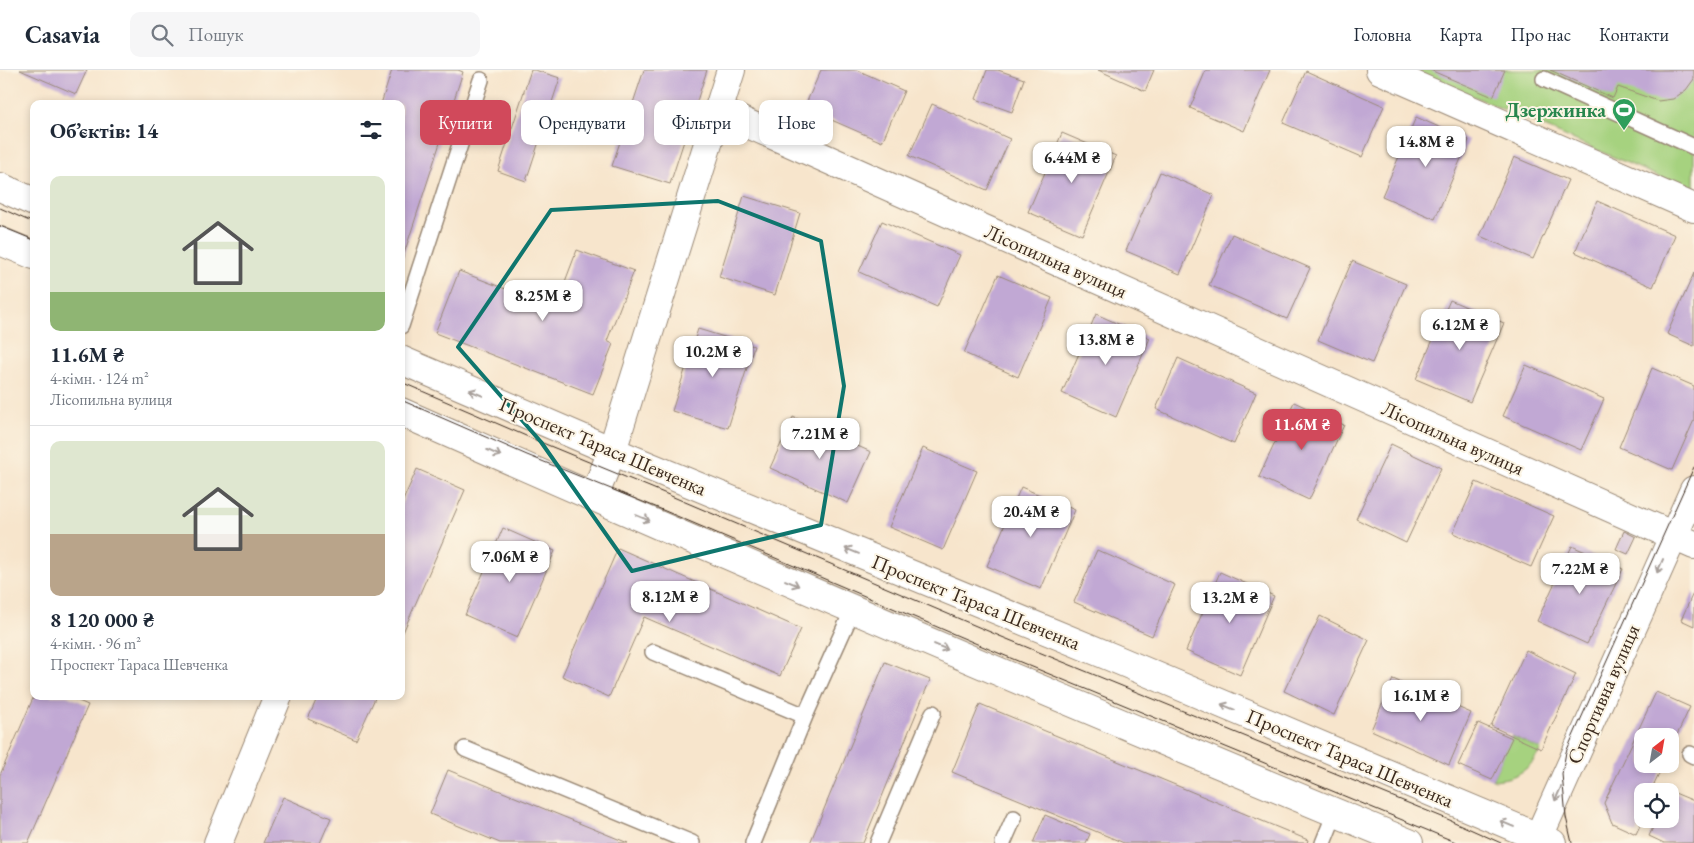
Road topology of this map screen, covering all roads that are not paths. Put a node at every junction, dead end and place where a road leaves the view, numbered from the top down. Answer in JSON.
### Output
{"nodes":[{"id":1,"x":731,"y":70,"type":"edge"},
{"id":2,"x":1380,"y":70,"type":"edge"},
{"id":3,"x":1544,"y":79,"type":"dead end"},
{"id":4,"x":481,"y":80,"type":"dead end"},
{"id":5,"x":722,"y":100,"type":"edge"},
{"id":6,"x":749,"y":125,"type":"edge"},
{"id":7,"x":709,"y":145,"type":"edge"},
{"id":8,"x":1694,"y":147,"type":"edge"},
{"id":9,"x":0,"y":187,"type":"edge"},
{"id":10,"x":30,"y":200,"type":"edge"},
{"id":11,"x":1694,"y":208,"type":"edge"},
{"id":12,"x":0,"y":241,"type":"edge"},
{"id":13,"x":30,"y":253,"type":"edge"},
{"id":14,"x":405,"y":314,"type":"edge"},
{"id":15,"x":405,"y":362,"type":"edge"},
{"id":16,"x":405,"y":414,"type":"edge"},
{"id":17,"x":612,"y":451,"type":"junction"},
{"id":18,"x":1694,"y":490,"type":"edge"},
{"id":19,"x":594,"y":497,"type":"junction"},
{"id":20,"x":1684,"y":541,"type":"edge"},
{"id":21,"x":853,"y":609,"type":"junction"},
{"id":22,"x":653,"y":652,"type":"dead end"},
{"id":23,"x":276,"y":700,"type":"edge"},
{"id":24,"x":933,"y":713,"type":"dead end"},
{"id":25,"x":805,"y":716,"type":"junction"},
{"id":26,"x":465,"y":750,"type":"dead end"},
{"id":27,"x":1335,"y":813,"type":"junction"},
{"id":28,"x":1014,"y":818,"type":"dead end"},
{"id":29,"x":1542,"y":841,"type":"edge"},
{"id":30,"x":218,"y":843,"type":"edge"},
{"id":31,"x":692,"y":843,"type":"edge"},
{"id":32,"x":753,"y":843,"type":"edge"},
{"id":33,"x":878,"y":843,"type":"edge"},
{"id":34,"x":1003,"y":843,"type":"edge"},
{"id":35,"x":1323,"y":843,"type":"edge"},
{"id":36,"x":1409,"y":843,"type":"edge"}],
"edges":[{"from":1,"to":5,"type":"main road"},
{"from":2,"to":11,"type":"main road"},
{"from":3,"to":8,"type":"lane"},
{"from":4,"to":14,"type":"lane"},
{"from":6,"to":20,"type":"main road","name":"Лісопильна вулиця"},
{"from":7,"to":17,"type":"main road"},
{"from":9,"to":10,"type":"main road"},
{"from":12,"to":13,"type":"main road"},
{"from":17,"to":15,"type":"main road","name":"Проспект Тараса Шевченка","one_way":true},
{"from":16,"to":19,"type":"main road","one_way":true},
{"from":17,"to":19,"type":"main road"},
{"from":29,"to":17,"type":"main road","name":"Проспект Тараса Шевченка","one_way":true},
{"from":18,"to":20,"type":"main road","name":"Спортивна вулиця"},
{"from":19,"to":21,"type":"main road","one_way":true},
{"from":20,"to":29,"type":"main road","name":"Спортивна вулиця","one_way":true},
{"from":21,"to":25,"type":"lane"},
{"from":21,"to":27,"type":"main road","one_way":true},
{"from":22,"to":25,"type":"lane"},
{"from":23,"to":30,"type":"main road"},
{"from":24,"to":33,"type":"lane"},
{"from":25,"to":32,"type":"lane"},
{"from":26,"to":31,"type":"lane"},
{"from":27,"to":35,"type":"lane"},
{"from":27,"to":36,"type":"main road"},
{"from":28,"to":34,"type":"lane"}]}
